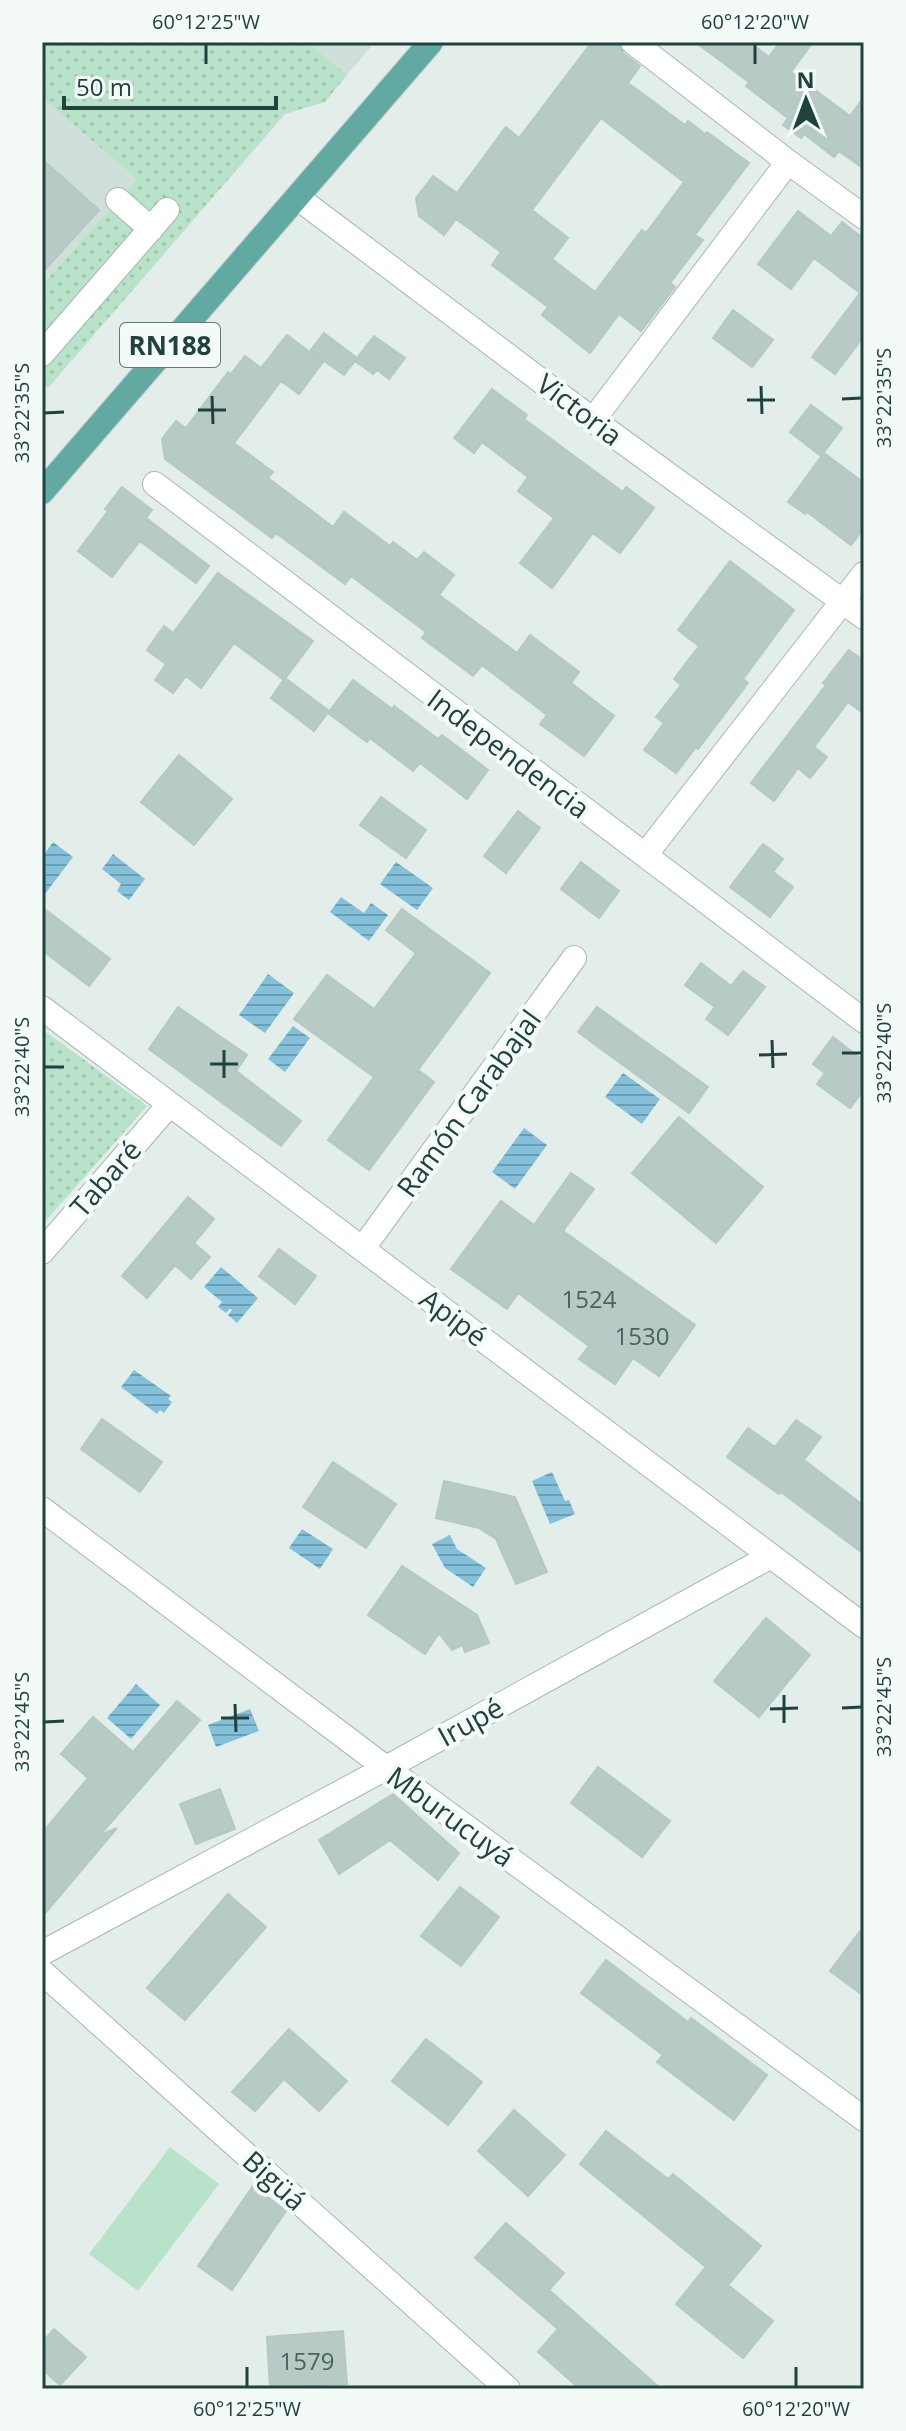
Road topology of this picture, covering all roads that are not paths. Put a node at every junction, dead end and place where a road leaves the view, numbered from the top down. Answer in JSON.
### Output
{"nodes":[{"id":1,"x":431,"y":42,"type":"edge"},
{"id":2,"x":633,"y":42,"type":"edge"},
{"id":3,"x":788,"y":162,"type":"junction"},
{"id":4,"x":298,"y":198,"type":"junction"},
{"id":5,"x":118,"y":200,"type":"dead end"},
{"id":6,"x":167,"y":210,"type":"dead end"},
{"id":7,"x":864,"y":217,"type":"edge"},
{"id":8,"x":151,"y":229,"type":"junction"},
{"id":9,"x":45,"y":343,"type":"edge"},
{"id":10,"x":593,"y":420,"type":"junction"},
{"id":11,"x":155,"y":484,"type":"dead end"},
{"id":12,"x":42,"y":492,"type":"edge"},
{"id":13,"x":864,"y":574,"type":"edge"},
{"id":14,"x":844,"y":602,"type":"junction"},
{"id":15,"x":864,"y":617,"type":"edge"},
{"id":16,"x":645,"y":855,"type":"junction"},
{"id":17,"x":574,"y":958,"type":"dead end"},
{"id":18,"x":42,"y":1008,"type":"edge"},
{"id":19,"x":864,"y":1021,"type":"edge"},
{"id":20,"x":169,"y":1105,"type":"junction"},
{"id":21,"x":363,"y":1248,"type":"junction"},
{"id":22,"x":42,"y":1252,"type":"edge"},
{"id":23,"x":42,"y":1509,"type":"edge"},
{"id":24,"x":771,"y":1556,"type":"junction"},
{"id":25,"x":861,"y":1616,"type":"edge"},
{"id":26,"x":386,"y":1768,"type":"junction"},
{"id":27,"x":42,"y":1953,"type":"edge"},
{"id":28,"x":42,"y":1972,"type":"edge"},
{"id":29,"x":864,"y":2119,"type":"edge"},
{"id":30,"x":508,"y":2389,"type":"edge"}],
"edges":[{"from":1,"to":4,"type":"main road","number":"RN188"},
{"from":2,"to":3,"type":"street"},
{"from":3,"to":7,"type":"street"},
{"from":3,"to":10,"type":"street"},
{"from":4,"to":10,"type":"street","name":"Victoria"},
{"from":4,"to":12,"type":"main road","number":"RN188"},
{"from":5,"to":8,"type":"street"},
{"from":6,"to":8,"type":"street"},
{"from":8,"to":9,"type":"street"},
{"from":10,"to":14,"type":"street","name":"Victoria"},
{"from":11,"to":16,"type":"street","name":"Independencia"},
{"from":13,"to":14,"type":"street"},
{"from":14,"to":15,"type":"street","name":"Victoria"},
{"from":14,"to":16,"type":"street"},
{"from":16,"to":19,"type":"street","name":"Independencia"},
{"from":17,"to":21,"type":"street","name":"Ramón Carabajal"},
{"from":18,"to":20,"type":"street","name":"Apipé"},
{"from":20,"to":21,"type":"street","name":"Apipé"},
{"from":20,"to":22,"type":"street","name":"Tabaré"},
{"from":21,"to":24,"type":"street","name":"Apipé"},
{"from":23,"to":26,"type":"street","name":"Mburucuyá"},
{"from":24,"to":25,"type":"street","name":"Apipé"},
{"from":24,"to":26,"type":"street","name":"Irupé"},
{"from":26,"to":27,"type":"street","name":"Irupé"},
{"from":26,"to":29,"type":"street","name":"Mburucuyá"},
{"from":28,"to":30,"type":"street","name":"Bigüá"}]}
